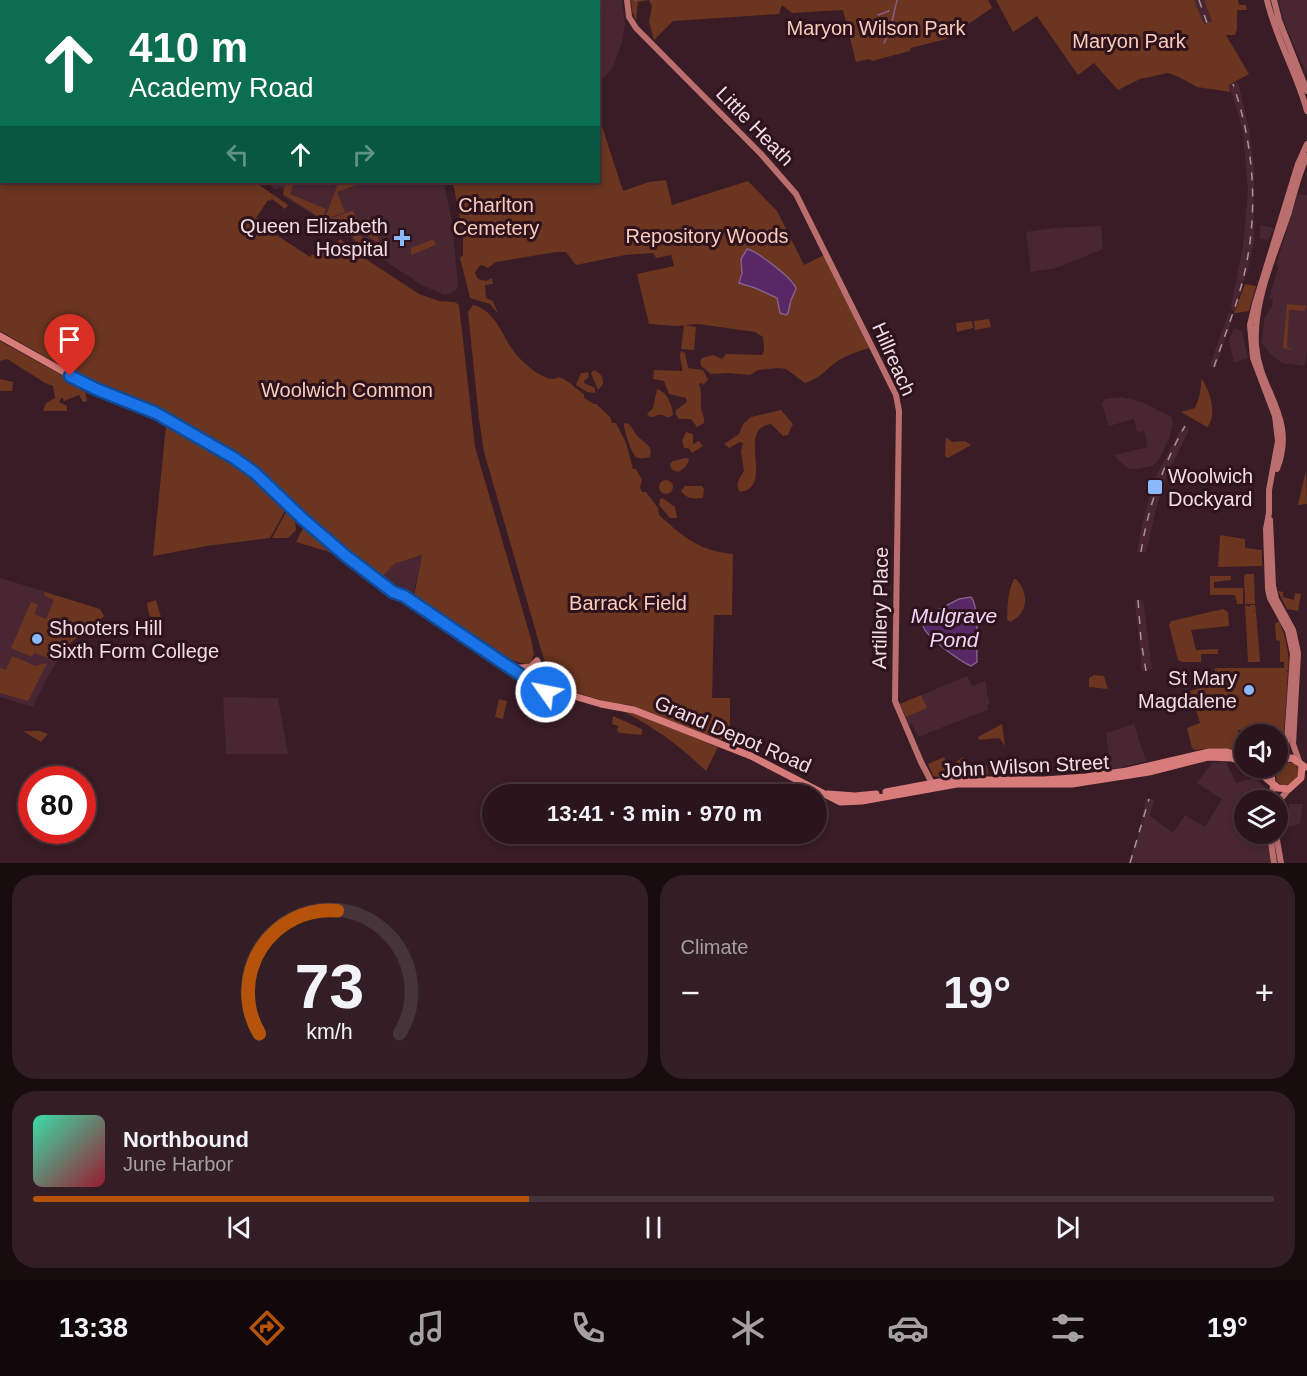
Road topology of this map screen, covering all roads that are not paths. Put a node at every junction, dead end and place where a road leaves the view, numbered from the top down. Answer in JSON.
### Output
{"nodes":[{"id":1,"x":627,"y":0,"type":"edge"},
{"id":2,"x":1268,"y":0,"type":"edge"},
{"id":3,"x":1274,"y":0,"type":"edge"},
{"id":4,"x":1307,"y":91,"type":"edge"},
{"id":5,"x":1307,"y":111,"type":"edge"},
{"id":6,"x":1307,"y":144,"type":"edge"},
{"id":7,"x":1307,"y":156,"type":"edge"},
{"id":8,"x":830,"y":262,"type":"joint"},
{"id":9,"x":0,"y":336,"type":"edge"},
{"id":10,"x":898,"y":513,"type":"joint"},
{"id":11,"x":537,"y":661,"type":"dead end"},
{"id":12,"x":506,"y":664,"type":"junction"},
{"id":13,"x":519,"y":668,"type":"junction"},
{"id":14,"x":560,"y":696,"type":"junction"},
{"id":15,"x":546,"y":706,"type":"dead end"},
{"id":16,"x":619,"y":708,"type":"junction"},
{"id":17,"x":1290,"y":744,"type":"junction"},
{"id":18,"x":1288,"y":747,"type":"edge"},
{"id":19,"x":1234,"y":754,"type":"edge"},
{"id":20,"x":1288,"y":758,"type":"edge"},
{"id":21,"x":1234,"y":759,"type":"edge"},
{"id":22,"x":1302,"y":765,"type":"edge"},
{"id":23,"x":1267,"y":778,"type":"edge"},
{"id":24,"x":1272,"y":778,"type":"edge"},
{"id":25,"x":1303,"y":781,"type":"edge"},
{"id":26,"x":930,"y":783,"type":"junction"},
{"id":27,"x":1273,"y":783,"type":"junction"},
{"id":28,"x":1289,"y":789,"type":"joint"},
{"id":29,"x":1273,"y":790,"type":"edge"},
{"id":30,"x":828,"y":794,"type":"junction"},
{"id":31,"x":848,"y":796,"type":"joint"},
{"id":32,"x":840,"y":802,"type":"joint"},
{"id":33,"x":1271,"y":844,"type":"edge"},
{"id":34,"x":1278,"y":844,"type":"edge"},
{"id":35,"x":1274,"y":863,"type":"edge"},
{"id":36,"x":1281,"y":863,"type":"edge"}],
"edges":[{"from":1,"to":8,"type":"main road","name":"Little Heath"},
{"from":2,"to":5,"type":"main road"},
{"from":3,"to":4,"type":"main road"},
{"from":6,"to":17,"type":"main road"},
{"from":7,"to":17,"type":"main road"},
{"from":8,"to":10,"type":"main road","name":"Hillreach"},
{"from":9,"to":12,"type":"highway"},
{"from":10,"to":26,"type":"main road","name":"Artillery Place"},
{"from":11,"to":13,"type":"highway"},
{"from":12,"to":13,"type":"highway"},
{"from":12,"to":14,"type":"highway"},
{"from":13,"to":16,"type":"highway"},
{"from":14,"to":15,"type":"highway"},
{"from":14,"to":16,"type":"highway"},
{"from":16,"to":30,"type":"highway","name":"Grand Depot Road"},
{"from":17,"to":18,"type":"main road"},
{"from":17,"to":22,"type":"main road"},
{"from":19,"to":26,"type":"highway","name":"John Wilson Street"},
{"from":20,"to":22,"type":"highway"},
{"from":21,"to":32,"type":"highway","name":"John Wilson Street"},
{"from":22,"to":25,"type":"highway"},
{"from":23,"to":27,"type":"highway"},
{"from":24,"to":27,"type":"highway"},
{"from":25,"to":28,"type":"highway"},
{"from":26,"to":31,"type":"highway","name":"John Wilson Street"},
{"from":27,"to":28,"type":"highway"},
{"from":27,"to":29,"type":"main road"},
{"from":30,"to":31,"type":"highway","name":"Grand Depot Road"},
{"from":30,"to":32,"type":"highway","name":"Grand Depot Road"},
{"from":33,"to":35,"type":"main road"},
{"from":34,"to":36,"type":"main road"}]}
